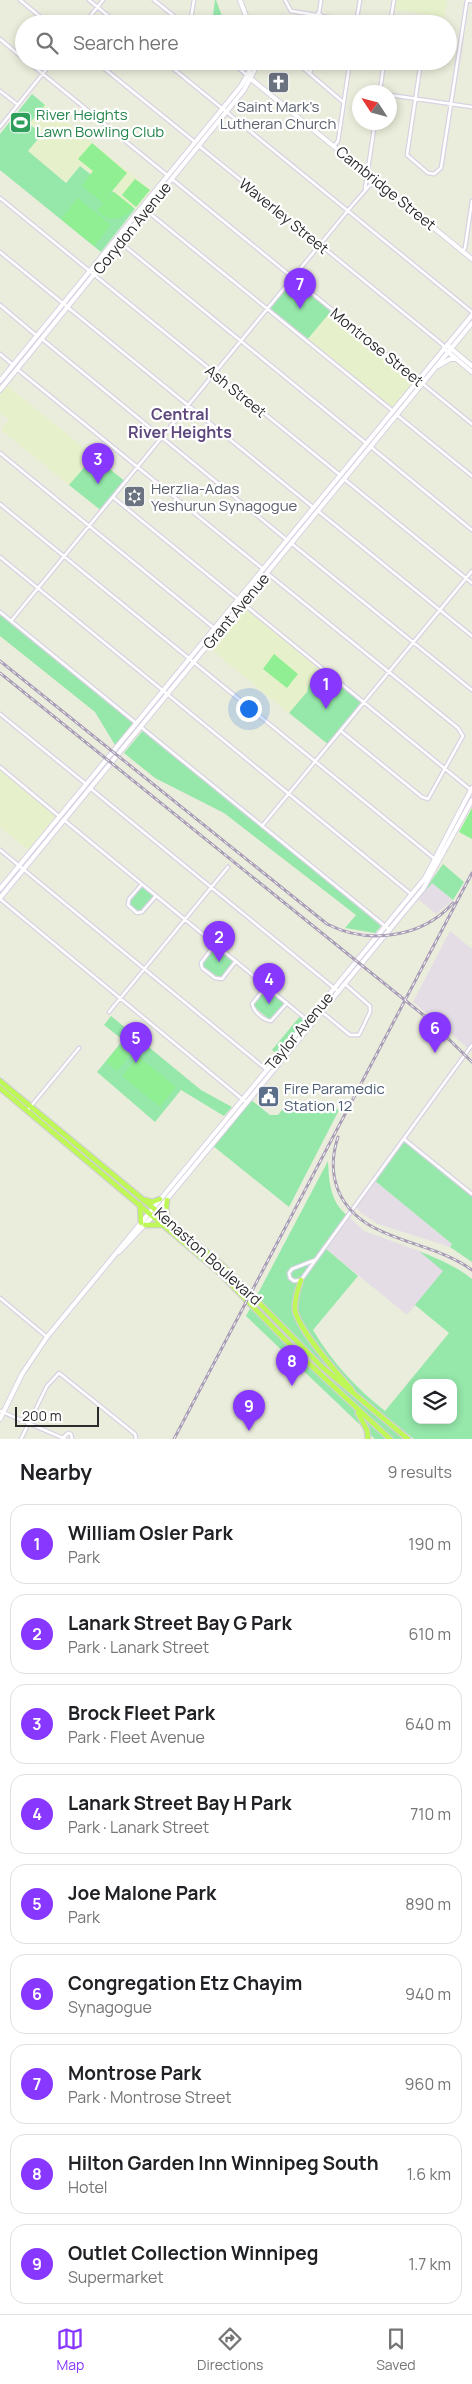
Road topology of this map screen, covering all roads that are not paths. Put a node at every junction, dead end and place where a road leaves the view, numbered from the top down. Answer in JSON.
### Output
{"nodes":[{"id":1,"x":20,"y":0,"type":"edge"},
{"id":2,"x":89,"y":0,"type":"edge"},
{"id":3,"x":103,"y":0,"type":"edge"},
{"id":4,"x":154,"y":0,"type":"edge"},
{"id":5,"x":194,"y":0,"type":"edge"},
{"id":6,"x":240,"y":0,"type":"edge"},
{"id":7,"x":285,"y":0,"type":"edge"},
{"id":8,"x":321,"y":0,"type":"edge"},
{"id":9,"x":360,"y":0,"type":"edge"},
{"id":10,"x":394,"y":0,"type":"edge"},
{"id":11,"x":467,"y":0,"type":"edge"},
{"id":12,"x":472,"y":1,"type":"edge"},
{"id":13,"x":97,"y":7,"type":"junction"},
{"id":14,"x":38,"y":15,"type":"edge"},
{"id":15,"x":91,"y":15,"type":"edge"},
{"id":16,"x":107,"y":15,"type":"edge"},
{"id":17,"x":173,"y":15,"type":"edge"},
{"id":18,"x":192,"y":15,"type":"edge"},
{"id":19,"x":245,"y":15,"type":"edge"},
{"id":20,"x":319,"y":15,"type":"joint"},
{"id":21,"x":357,"y":15,"type":"edge"},
{"id":22,"x":392,"y":15,"type":"edge"},
{"id":23,"x":0,"y":39,"type":"edge"},
{"id":24,"x":15,"y":52,"type":"edge"},
{"id":25,"x":457,"y":61,"type":"edge"},
{"id":26,"x":38,"y":70,"type":"edge"},
{"id":27,"x":46,"y":70,"type":"edge"},
{"id":28,"x":106,"y":70,"type":"edge"},
{"id":29,"x":175,"y":70,"type":"edge"},
{"id":30,"x":241,"y":70,"type":"edge"},
{"id":31,"x":250,"y":70,"type":"edge"},
{"id":32,"x":252,"y":70,"type":"edge"},
{"id":33,"x":305,"y":70,"type":"edge"},
{"id":34,"x":311,"y":70,"type":"edge"},
{"id":35,"x":349,"y":70,"type":"edge"},
{"id":36,"x":383,"y":70,"type":"edge"},
{"id":37,"x":420,"y":70,"type":"edge"},
{"id":38,"x":456,"y":70,"type":"edge"},
{"id":39,"x":43,"y":74,"type":"junction"},
{"id":40,"x":310,"y":74,"type":"junction"},
{"id":41,"x":249,"y":77,"type":"junction"},
{"id":42,"x":381,"y":85,"type":"edge"},
{"id":43,"x":0,"y":90,"type":"edge"},
{"id":44,"x":397,"y":96,"type":"edge"},
{"id":45,"x":415,"y":98,"type":"junction"},
{"id":46,"x":344,"y":102,"type":"junction"},
{"id":47,"x":450,"y":104,"type":"junction"},
{"id":48,"x":18,"y":105,"type":"junction"},
{"id":49,"x":472,"y":107,"type":"edge"},
{"id":50,"x":222,"y":108,"type":"junction"},
{"id":51,"x":226,"y":112,"type":"junction"},
{"id":52,"x":0,"y":127,"type":"edge"},
{"id":53,"x":374,"y":130,"type":"edge"},
{"id":54,"x":194,"y":142,"type":"junction"},
{"id":55,"x":199,"y":146,"type":"junction"},
{"id":56,"x":334,"y":146,"type":"junction"},
{"id":57,"x":368,"y":173,"type":"junction"},
{"id":58,"x":168,"y":175,"type":"junction"},
{"id":59,"x":172,"y":179,"type":"junction"},
{"id":60,"x":377,"y":181,"type":"junction"},
{"id":61,"x":365,"y":191,"type":"junction"},
{"id":62,"x":0,"y":198,"type":"edge"},
{"id":63,"x":472,"y":201,"type":"edge"},
{"id":64,"x":142,"y":207,"type":"junction"},
{"id":65,"x":146,"y":210,"type":"junction"},
{"id":66,"x":348,"y":211,"type":"junction"},
{"id":67,"x":116,"y":239,"type":"junction"},
{"id":68,"x":120,"y":243,"type":"junction"},
{"id":69,"x":320,"y":245,"type":"junction"},
{"id":70,"x":462,"y":251,"type":"junction"},
{"id":71,"x":0,"y":252,"type":"edge"},
{"id":72,"x":472,"y":259,"type":"edge"},
{"id":73,"x":89,"y":271,"type":"junction"},
{"id":74,"x":94,"y":275,"type":"junction"},
{"id":75,"x":293,"y":278,"type":"junction"},
{"id":76,"x":63,"y":304,"type":"junction"},
{"id":77,"x":0,"y":305,"type":"edge"},
{"id":78,"x":68,"y":307,"type":"junction"},
{"id":79,"x":268,"y":309,"type":"junction"},
{"id":80,"x":472,"y":313,"type":"edge"},
{"id":81,"x":472,"y":323,"type":"edge"},
{"id":82,"x":37,"y":335,"type":"junction"},
{"id":83,"x":42,"y":339,"type":"junction"},
{"id":84,"x":242,"y":342,"type":"junction"},
{"id":85,"x":445,"y":347,"type":"junction"},
{"id":86,"x":450,"y":350,"type":"junction"},
{"id":87,"x":0,"y":354,"type":"edge"},
{"id":88,"x":456,"y":359,"type":"junction"},
{"id":89,"x":13,"y":365,"type":"junction"},
{"id":90,"x":472,"y":366,"type":"edge"},
{"id":91,"x":436,"y":367,"type":"junction"},
{"id":92,"x":18,"y":369,"type":"junction"},
{"id":93,"x":472,"y":372,"type":"edge"},
{"id":94,"x":215,"y":374,"type":"junction"},
{"id":95,"x":418,"y":380,"type":"junction"},
{"id":96,"x":0,"y":381,"type":"edge"},
{"id":97,"x":422,"y":384,"type":"junction"},
{"id":98,"x":0,"y":390,"type":"edge"},
{"id":99,"x":189,"y":406,"type":"junction"},
{"id":100,"x":395,"y":413,"type":"junction"},
{"id":101,"x":472,"y":424,"type":"edge"},
{"id":102,"x":163,"y":438,"type":"junction"},
{"id":103,"x":366,"y":443,"type":"junction"},
{"id":104,"x":371,"y":447,"type":"junction"},
{"id":105,"x":0,"y":453,"type":"edge"},
{"id":106,"x":139,"y":468,"type":"junction"},
{"id":107,"x":340,"y":476,"type":"junction"},
{"id":108,"x":472,"y":476,"type":"edge"},
{"id":109,"x":344,"y":479,"type":"junction"},
{"id":110,"x":114,"y":498,"type":"junction"},
{"id":111,"x":0,"y":504,"type":"edge"},
{"id":112,"x":314,"y":508,"type":"junction"},
{"id":113,"x":318,"y":512,"type":"junction"},
{"id":114,"x":90,"y":527,"type":"junction"},
{"id":115,"x":472,"y":530,"type":"edge"},
{"id":116,"x":288,"y":540,"type":"junction"},
{"id":117,"x":292,"y":544,"type":"junction"},
{"id":118,"x":65,"y":557,"type":"junction"},
{"id":119,"x":0,"y":558,"type":"edge"},
{"id":120,"x":263,"y":570,"type":"junction"},
{"id":121,"x":472,"y":571,"type":"edge"},
{"id":122,"x":268,"y":573,"type":"junction"},
{"id":123,"x":466,"y":578,"type":"junction"},
{"id":124,"x":472,"y":583,"type":"edge"},
{"id":125,"x":39,"y":589,"type":"junction"},
{"id":126,"x":239,"y":600,"type":"junction"},
{"id":127,"x":244,"y":603,"type":"junction"},
{"id":128,"x":440,"y":610,"type":"junction"},
{"id":129,"x":0,"y":612,"type":"edge"},
{"id":130,"x":12,"y":621,"type":"junction"},
{"id":131,"x":215,"y":628,"type":"junction"},
{"id":132,"x":219,"y":632,"type":"junction"},
{"id":133,"x":472,"y":636,"type":"edge"},
{"id":134,"x":413,"y":643,"type":"junction"},
{"id":135,"x":189,"y":659,"type":"junction"},
{"id":136,"x":194,"y":662,"type":"junction"},
{"id":137,"x":389,"y":673,"type":"junction"},
{"id":138,"x":472,"y":690,"type":"edge"},
{"id":139,"x":163,"y":691,"type":"junction"},
{"id":140,"x":167,"y":695,"type":"junction"},
{"id":141,"x":365,"y":703,"type":"junction"},
{"id":142,"x":0,"y":714,"type":"edge"},
{"id":143,"x":136,"y":724,"type":"junction"},
{"id":144,"x":141,"y":727,"type":"junction"},
{"id":145,"x":341,"y":732,"type":"junction"},
{"id":146,"x":315,"y":762,"type":"junction"},
{"id":147,"x":0,"y":767,"type":"edge"},
{"id":148,"x":446,"y":769,"type":"junction"},
{"id":149,"x":86,"y":785,"type":"junction"},
{"id":150,"x":91,"y":788,"type":"junction"},
{"id":151,"x":472,"y":789,"type":"edge"},
{"id":152,"x":288,"y":794,"type":"junction"},
{"id":153,"x":472,"y":800,"type":"edge"},
{"id":154,"x":60,"y":817,"type":"junction"},
{"id":155,"x":64,"y":820,"type":"junction"},
{"id":156,"x":262,"y":826,"type":"junction"},
{"id":157,"x":0,"y":850,"type":"edge"},
{"id":158,"x":435,"y":860,"type":"junction"},
{"id":159,"x":439,"y":863,"type":"junction"},
{"id":160,"x":19,"y":866,"type":"junction"},
{"id":161,"x":228,"y":867,"type":"dead end"},
{"id":162,"x":24,"y":869,"type":"junction"},
{"id":163,"x":142,"y":884,"type":"junction"},
{"id":164,"x":212,"y":888,"type":"junction"},
{"id":165,"x":0,"y":889,"type":"edge"},
{"id":166,"x":412,"y":894,"type":"junction"},
{"id":167,"x":156,"y":896,"type":"junction"},
{"id":168,"x":0,"y":899,"type":"edge"},
{"id":169,"x":185,"y":920,"type":"junction"},
{"id":170,"x":385,"y":926,"type":"junction"},
{"id":171,"x":390,"y":930,"type":"junction"},
{"id":172,"x":215,"y":944,"type":"junction"},
{"id":173,"x":236,"y":962,"type":"junction"},
{"id":174,"x":144,"y":969,"type":"junction"},
{"id":175,"x":340,"y":981,"type":"junction"},
{"id":176,"x":345,"y":984,"type":"junction"},
{"id":177,"x":266,"y":986,"type":"junction"},
{"id":178,"x":334,"y":988,"type":"junction"},
{"id":179,"x":339,"y":992,"type":"junction"},
{"id":180,"x":120,"y":998,"type":"junction"},
{"id":181,"x":287,"y":1003,"type":"junction"},
{"id":182,"x":109,"y":1012,"type":"dead end"},
{"id":183,"x":322,"y":1012,"type":"junction"},
{"id":184,"x":308,"y":1020,"type":"junction"},
{"id":185,"x":312,"y":1024,"type":"junction"},
{"id":186,"x":472,"y":1045,"type":"edge"},
{"id":187,"x":79,"y":1048,"type":"dead end"},
{"id":188,"x":267,"y":1070,"type":"junction"},
{"id":189,"x":271,"y":1074,"type":"junction"},
{"id":190,"x":0,"y":1081,"type":"edge"},
{"id":191,"x":0,"y":1088,"type":"edge"},
{"id":192,"x":243,"y":1099,"type":"junction"},
{"id":193,"x":247,"y":1103,"type":"junction"},
{"id":194,"x":29,"y":1109,"type":"junction"},
{"id":195,"x":404,"y":1139,"type":"junction"},
{"id":196,"x":472,"y":1194,"type":"edge"},
{"id":197,"x":160,"y":1199,"type":"junction"},
{"id":198,"x":144,"y":1200,"type":"junction"},
{"id":199,"x":167,"y":1200,"type":"junction"},
{"id":200,"x":140,"y":1204,"type":"junction"},
{"id":201,"x":156,"y":1209,"type":"junction"},
{"id":202,"x":151,"y":1214,"type":"junction"},
{"id":203,"x":169,"y":1220,"type":"junction"},
{"id":204,"x":143,"y":1224,"type":"junction"},
{"id":205,"x":164,"y":1225,"type":"junction"},
{"id":206,"x":315,"y":1260,"type":"junction"},
{"id":207,"x":302,"y":1280,"type":"junction"},
{"id":208,"x":0,"y":1298,"type":"edge"},
{"id":209,"x":47,"y":1337,"type":"junction"},
{"id":210,"x":365,"y":1403,"type":"junction"},
{"id":211,"x":355,"y":1407,"type":"junction"},
{"id":212,"x":1,"y":1412,"type":"edge"},
{"id":213,"x":0,"y":1419,"type":"edge"},
{"id":214,"x":28,"y":1423,"type":"junction"},
{"id":215,"x":21,"y":1439,"type":"edge"},
{"id":216,"x":64,"y":1439,"type":"edge"},
{"id":217,"x":72,"y":1439,"type":"edge"},
{"id":218,"x":136,"y":1439,"type":"edge"},
{"id":219,"x":368,"y":1439,"type":"edge"},
{"id":220,"x":390,"y":1439,"type":"edge"},
{"id":221,"x":408,"y":1439,"type":"edge"}],
"edges":[{"from":1,"to":14,"type":"street"},
{"from":2,"to":13,"type":"street"},
{"from":3,"to":13,"type":"street"},
{"from":4,"to":17,"type":"street"},
{"from":5,"to":18,"type":"street"},
{"from":6,"to":19,"type":"main road"},
{"from":7,"to":20,"type":"street"},
{"from":8,"to":20,"type":"street"},
{"from":9,"to":21,"type":"street"},
{"from":10,"to":22,"type":"street"},
{"from":11,"to":12,"type":"street"},
{"from":11,"to":25,"type":"street"},
{"from":13,"to":15,"type":"street"},
{"from":13,"to":16,"type":"street"},
{"from":23,"to":24,"type":"street"},
{"from":26,"to":39,"type":"street","name":"Montrose Street"},
{"from":27,"to":39,"type":"street"},
{"from":28,"to":54,"type":"street","name":"Waverley Street"},
{"from":29,"to":50,"type":"street"},
{"from":30,"to":41,"type":"street","name":"Cambridge Street"},
{"from":31,"to":41,"type":"main road","name":"Corydon Avenue"},
{"from":32,"to":41,"type":"main road","name":"Corydon Avenue"},
{"from":33,"to":40,"type":"street"},
{"from":34,"to":40,"type":"street"},
{"from":35,"to":46,"type":"street"},
{"from":36,"to":42,"type":"street"},
{"from":37,"to":45,"type":"street"},
{"from":38,"to":47,"type":"street"},
{"from":39,"to":48,"type":"street"},
{"from":39,"to":58,"type":"street","name":"Montrose Street"},
{"from":40,"to":46,"type":"street"},
{"from":41,"to":50,"type":"main road","name":"Corydon Avenue"},
{"from":41,"to":51,"type":"main road","name":"Corydon Avenue"},
{"from":41,"to":56,"type":"main road","name":"Cambridge Street"},
{"from":43,"to":48,"type":"street"},
{"from":44,"to":45,"type":"street"},
{"from":45,"to":47,"type":"street"},
{"from":45,"to":47,"type":"street"},
{"from":46,"to":56,"type":"street"},
{"from":47,"to":49,"type":"street"},
{"from":48,"to":52,"type":"street"},
{"from":50,"to":51,"type":"street"},
{"from":50,"to":54,"type":"main road","name":"Corydon Avenue"},
{"from":51,"to":55,"type":"main road","name":"Corydon Avenue"},
{"from":51,"to":66,"type":"street"},
{"from":53,"to":57,"type":"street"},
{"from":54,"to":55,"type":"street","name":"Waverley Street"},
{"from":54,"to":58,"type":"main road","name":"Corydon Avenue"},
{"from":55,"to":59,"type":"main road","name":"Corydon Avenue"},
{"from":55,"to":69,"type":"street","name":"Waverley Street"},
{"from":56,"to":57,"type":"main road","name":"Cambridge Street"},
{"from":57,"to":60,"type":"main road","name":"Cambridge Street"},
{"from":57,"to":61,"type":"street"},
{"from":58,"to":59,"type":"street","name":"Montrose Street"},
{"from":58,"to":64,"type":"main road","name":"Corydon Avenue"},
{"from":59,"to":65,"type":"main road","name":"Corydon Avenue"},
{"from":59,"to":75,"type":"street","name":"Montrose Street"},
{"from":60,"to":61,"type":"street"},
{"from":60,"to":70,"type":"main road","name":"Cambridge Street"},
{"from":61,"to":66,"type":"street"},
{"from":62,"to":73,"type":"street","name":"Ash Street"},
{"from":63,"to":70,"type":"street"},
{"from":64,"to":65,"type":"street"},
{"from":64,"to":67,"type":"main road","name":"Corydon Avenue"},
{"from":65,"to":68,"type":"main road","name":"Corydon Avenue"},
{"from":65,"to":79,"type":"street"},
{"from":66,"to":69,"type":"street"},
{"from":66,"to":80,"type":"street"},
{"from":67,"to":68,"type":"street"},
{"from":67,"to":73,"type":"main road","name":"Corydon Avenue"},
{"from":68,"to":74,"type":"main road","name":"Corydon Avenue"},
{"from":68,"to":84,"type":"street"},
{"from":69,"to":75,"type":"street"},
{"from":69,"to":85,"type":"street","name":"Waverley Street"},
{"from":70,"to":72,"type":"main road","name":"Cambridge Street"},
{"from":71,"to":76,"type":"street"},
{"from":73,"to":74,"type":"street","name":"Ash Street"},
{"from":73,"to":76,"type":"main road","name":"Corydon Avenue"},
{"from":74,"to":78,"type":"main road","name":"Corydon Avenue"},
{"from":74,"to":94,"type":"street","name":"Ash Street"},
{"from":75,"to":79,"type":"street"},
{"from":75,"to":95,"type":"street","name":"Montrose Street"},
{"from":76,"to":78,"type":"street"},
{"from":76,"to":82,"type":"main road","name":"Corydon Avenue"},
{"from":77,"to":82,"type":"street"},
{"from":78,"to":83,"type":"main road","name":"Corydon Avenue"},
{"from":78,"to":99,"type":"street"},
{"from":79,"to":84,"type":"street"},
{"from":79,"to":100,"type":"street"},
{"from":80,"to":85,"type":"main road","name":"Grant Avenue"},
{"from":81,"to":86,"type":"main road","name":"Grant Avenue"},
{"from":82,"to":83,"type":"street"},
{"from":82,"to":89,"type":"main road","name":"Corydon Avenue"},
{"from":83,"to":92,"type":"main road","name":"Corydon Avenue"},
{"from":83,"to":102,"type":"street"},
{"from":84,"to":94,"type":"street"},
{"from":84,"to":103,"type":"street"},
{"from":85,"to":86,"type":"main road","name":"Waverley Street"},
{"from":85,"to":95,"type":"main road","name":"Grant Avenue"},
{"from":86,"to":88,"type":"main road","name":"Waverley Street"},
{"from":86,"to":90,"type":"main road","name":"Waverley Street"},
{"from":86,"to":91,"type":"main road","name":"Grant Avenue"},
{"from":87,"to":89,"type":"street"},
{"from":88,"to":91,"type":"main road"},
{"from":88,"to":93,"type":"main road","name":"Waverley Street"},
{"from":89,"to":92,"type":"street"},
{"from":89,"to":96,"type":"main road","name":"Corydon Avenue"},
{"from":91,"to":97,"type":"main road","name":"Grant Avenue"},
{"from":92,"to":98,"type":"main road","name":"Corydon Avenue"},
{"from":92,"to":106,"type":"street"},
{"from":94,"to":99,"type":"street"},
{"from":94,"to":107,"type":"street","name":"Ash Street"},
{"from":95,"to":97,"type":"street","name":"Montrose Street"},
{"from":95,"to":100,"type":"main road","name":"Grant Avenue"},
{"from":97,"to":100,"type":"main road","name":"Grant Avenue"},
{"from":97,"to":101,"type":"street","name":"Montrose Street"},
{"from":99,"to":102,"type":"street"},
{"from":99,"to":112,"type":"street"},
{"from":100,"to":103,"type":"main road","name":"Grant Avenue"},
{"from":100,"to":104,"type":"main road","name":"Grant Avenue"},
{"from":100,"to":108,"type":"street"},
{"from":102,"to":106,"type":"street"},
{"from":102,"to":116,"type":"street"},
{"from":103,"to":104,"type":"street"},
{"from":103,"to":107,"type":"main road","name":"Grant Avenue"},
{"from":104,"to":109,"type":"main road","name":"Grant Avenue"},
{"from":104,"to":115,"type":"street"},
{"from":105,"to":114,"type":"street"},
{"from":106,"to":110,"type":"street"},
{"from":106,"to":120,"type":"street"},
{"from":107,"to":109,"type":"street","name":"Ash Street"},
{"from":107,"to":112,"type":"main road","name":"Grant Avenue"},
{"from":109,"to":113,"type":"main road","name":"Grant Avenue"},
{"from":109,"to":123,"type":"street","name":"Ash Street"},
{"from":110,"to":114,"type":"street"},
{"from":110,"to":126,"type":"street"},
{"from":111,"to":118,"type":"street"},
{"from":112,"to":113,"type":"street"},
{"from":112,"to":116,"type":"main road","name":"Grant Avenue"},
{"from":113,"to":117,"type":"main road","name":"Grant Avenue"},
{"from":113,"to":128,"type":"street"},
{"from":114,"to":118,"type":"street"},
{"from":114,"to":131,"type":"street"},
{"from":116,"to":117,"type":"street"},
{"from":116,"to":120,"type":"main road","name":"Grant Avenue"},
{"from":117,"to":122,"type":"main road","name":"Grant Avenue"},
{"from":117,"to":134,"type":"street"},
{"from":118,"to":125,"type":"street"},
{"from":118,"to":135,"type":"street"},
{"from":119,"to":125,"type":"street"},
{"from":120,"to":122,"type":"street"},
{"from":120,"to":126,"type":"main road","name":"Grant Avenue"},
{"from":121,"to":123,"type":"street"},
{"from":122,"to":127,"type":"main road","name":"Grant Avenue"},
{"from":122,"to":137,"type":"street"},
{"from":123,"to":124,"type":"street","name":"Ash Street"},
{"from":123,"to":128,"type":"street"},
{"from":125,"to":130,"type":"street"},
{"from":125,"to":139,"type":"street"},
{"from":126,"to":127,"type":"street"},
{"from":126,"to":131,"type":"main road","name":"Grant Avenue"},
{"from":127,"to":132,"type":"main road","name":"Grant Avenue"},
{"from":127,"to":141,"type":"street"},
{"from":128,"to":133,"type":"street"},
{"from":128,"to":134,"type":"street"},
{"from":129,"to":130,"type":"street"},
{"from":130,"to":143,"type":"street"},
{"from":131,"to":132,"type":"street"},
{"from":131,"to":135,"type":"main road","name":"Grant Avenue"},
{"from":132,"to":136,"type":"main road","name":"Grant Avenue"},
{"from":134,"to":137,"type":"street"},
{"from":134,"to":138,"type":"street"},
{"from":135,"to":136,"type":"street"},
{"from":135,"to":139,"type":"main road","name":"Grant Avenue"},
{"from":136,"to":140,"type":"main road","name":"Grant Avenue"},
{"from":136,"to":146,"type":"street"},
{"from":137,"to":141,"type":"street"},
{"from":137,"to":148,"type":"street"},
{"from":139,"to":140,"type":"street"},
{"from":139,"to":143,"type":"main road","name":"Grant Avenue"},
{"from":140,"to":144,"type":"main road","name":"Grant Avenue"},
{"from":140,"to":152,"type":"street"},
{"from":141,"to":145,"type":"street"},
{"from":141,"to":148,"type":"street"},
{"from":142,"to":149,"type":"street"},
{"from":143,"to":144,"type":"street"},
{"from":143,"to":149,"type":"main road","name":"Grant Avenue"},
{"from":144,"to":150,"type":"main road","name":"Grant Avenue"},
{"from":144,"to":156,"type":"street"},
{"from":145,"to":146,"type":"street"},
{"from":145,"to":148,"type":"street"},
{"from":146,"to":152,"type":"street"},
{"from":146,"to":158,"type":"street"},
{"from":147,"to":154,"type":"street"},
{"from":148,"to":151,"type":"street"},
{"from":149,"to":150,"type":"street"},
{"from":149,"to":154,"type":"main road","name":"Grant Avenue"},
{"from":150,"to":155,"type":"main road","name":"Grant Avenue"},
{"from":150,"to":164,"type":"street"},
{"from":151,"to":158,"type":"main road","name":"Taylor Avenue"},
{"from":152,"to":156,"type":"street"},
{"from":152,"to":166,"type":"street"},
{"from":153,"to":159,"type":"main road","name":"Taylor Avenue"},
{"from":154,"to":155,"type":"street"},
{"from":154,"to":160,"type":"main road","name":"Grant Avenue"},
{"from":155,"to":162,"type":"main road","name":"Grant Avenue"},
{"from":155,"to":163,"type":"street"},
{"from":156,"to":170,"type":"street"},
{"from":157,"to":160,"type":"street"},
{"from":158,"to":159,"type":"street"},
{"from":158,"to":166,"type":"main road","name":"Taylor Avenue"},
{"from":159,"to":171,"type":"main road","name":"Taylor Avenue"},
{"from":160,"to":162,"type":"street"},
{"from":160,"to":165,"type":"main road","name":"Grant Avenue"},
{"from":161,"to":164,"type":"street"},
{"from":162,"to":168,"type":"main road","name":"Grant Avenue"},
{"from":162,"to":174,"type":"street"},
{"from":163,"to":167,"type":"street"},
{"from":163,"to":167,"type":"street"},
{"from":164,"to":169,"type":"street"},
{"from":164,"to":178,"type":"street"},
{"from":166,"to":170,"type":"main road","name":"Taylor Avenue"},
{"from":167,"to":169,"type":"street"},
{"from":168,"to":180,"type":"street"},
{"from":169,"to":172,"type":"street"},
{"from":169,"to":174,"type":"street"},
{"from":170,"to":171,"type":"street"},
{"from":170,"to":175,"type":"main road","name":"Taylor Avenue"},
{"from":171,"to":176,"type":"main road","name":"Taylor Avenue"},
{"from":172,"to":173,"type":"street"},
{"from":172,"to":173,"type":"street"},
{"from":173,"to":177,"type":"street"},
{"from":174,"to":180,"type":"street"},
{"from":174,"to":188,"type":"street"},
{"from":175,"to":176,"type":"street"},
{"from":175,"to":178,"type":"main road","name":"Taylor Avenue"},
{"from":176,"to":179,"type":"main road","name":"Taylor Avenue"},
{"from":176,"to":183,"type":"street"},
{"from":177,"to":181,"type":"street"},
{"from":177,"to":181,"type":"street"},
{"from":178,"to":179,"type":"street"},
{"from":178,"to":184,"type":"main road","name":"Taylor Avenue"},
{"from":179,"to":183,"type":"main road","name":"Taylor Avenue"},
{"from":180,"to":182,"type":"street"},
{"from":180,"to":192,"type":"street"},
{"from":181,"to":184,"type":"street"},
{"from":183,"to":185,"type":"main road","name":"Taylor Avenue"},
{"from":184,"to":185,"type":"street"},
{"from":184,"to":188,"type":"main road","name":"Taylor Avenue"},
{"from":185,"to":189,"type":"main road","name":"Taylor Avenue"},
{"from":186,"to":195,"type":"street"},
{"from":187,"to":194,"type":"street"},
{"from":188,"to":189,"type":"street"},
{"from":188,"to":192,"type":"main road","name":"Taylor Avenue"},
{"from":189,"to":193,"type":"main road","name":"Taylor Avenue"},
{"from":190,"to":194,"type":"main road","name":"Kenaston Boulevard"},
{"from":191,"to":194,"type":"main road","name":"Kenaston Boulevard"},
{"from":192,"to":193,"type":"street"},
{"from":192,"to":197,"type":"main road","name":"Taylor Avenue"},
{"from":193,"to":199,"type":"main road","name":"Taylor Avenue"},
{"from":194,"to":198,"type":"main road","name":"Kenaston Boulevard"},
{"from":194,"to":200,"type":"main road","name":"Kenaston Boulevard"},
{"from":195,"to":196,"type":"street"},
{"from":195,"to":206,"type":"street"},
{"from":197,"to":198,"type":"main road"},
{"from":197,"to":201,"type":"main road","name":"Taylor Avenue"},
{"from":198,"to":201,"type":"main road","name":"Kenaston Boulevard"},
{"from":199,"to":201,"type":"main road","name":"Taylor Avenue"},
{"from":199,"to":203,"type":"main road"},
{"from":200,"to":202,"type":"main road","name":"Kenaston Boulevard"},
{"from":200,"to":204,"type":"main road"},
{"from":201,"to":202,"type":"main road","name":"Taylor Avenue"},
{"from":201,"to":203,"type":"main road","name":"Kenaston Boulevard"},
{"from":202,"to":204,"type":"main road","name":"Taylor Avenue"},
{"from":202,"to":205,"type":"main road","name":"Kenaston Boulevard"},
{"from":203,"to":210,"type":"main road","name":"Kenaston Boulevard"},
{"from":204,"to":205,"type":"main road"},
{"from":204,"to":209,"type":"main road","name":"Taylor Avenue"},
{"from":205,"to":211,"type":"main road","name":"Kenaston Boulevard"},
{"from":206,"to":207,"type":"street"},
{"from":206,"to":207,"type":"street"},
{"from":207,"to":210,"type":"main road"},
{"from":208,"to":209,"type":"street"},
{"from":209,"to":212,"type":"main road","name":"Taylor Avenue"},
{"from":210,"to":221,"type":"main road","name":"Kenaston Boulevard"},
{"from":211,"to":219,"type":"main road"},
{"from":211,"to":220,"type":"main road","name":"Kenaston Boulevard"},
{"from":212,"to":213,"type":"main road","name":"Taylor Avenue"},
{"from":212,"to":214,"type":"street"},
{"from":214,"to":215,"type":"street"},
{"from":214,"to":216,"type":"street"},
{"from":214,"to":218,"type":"street"},
{"from":216,"to":217,"type":"street"}]}
